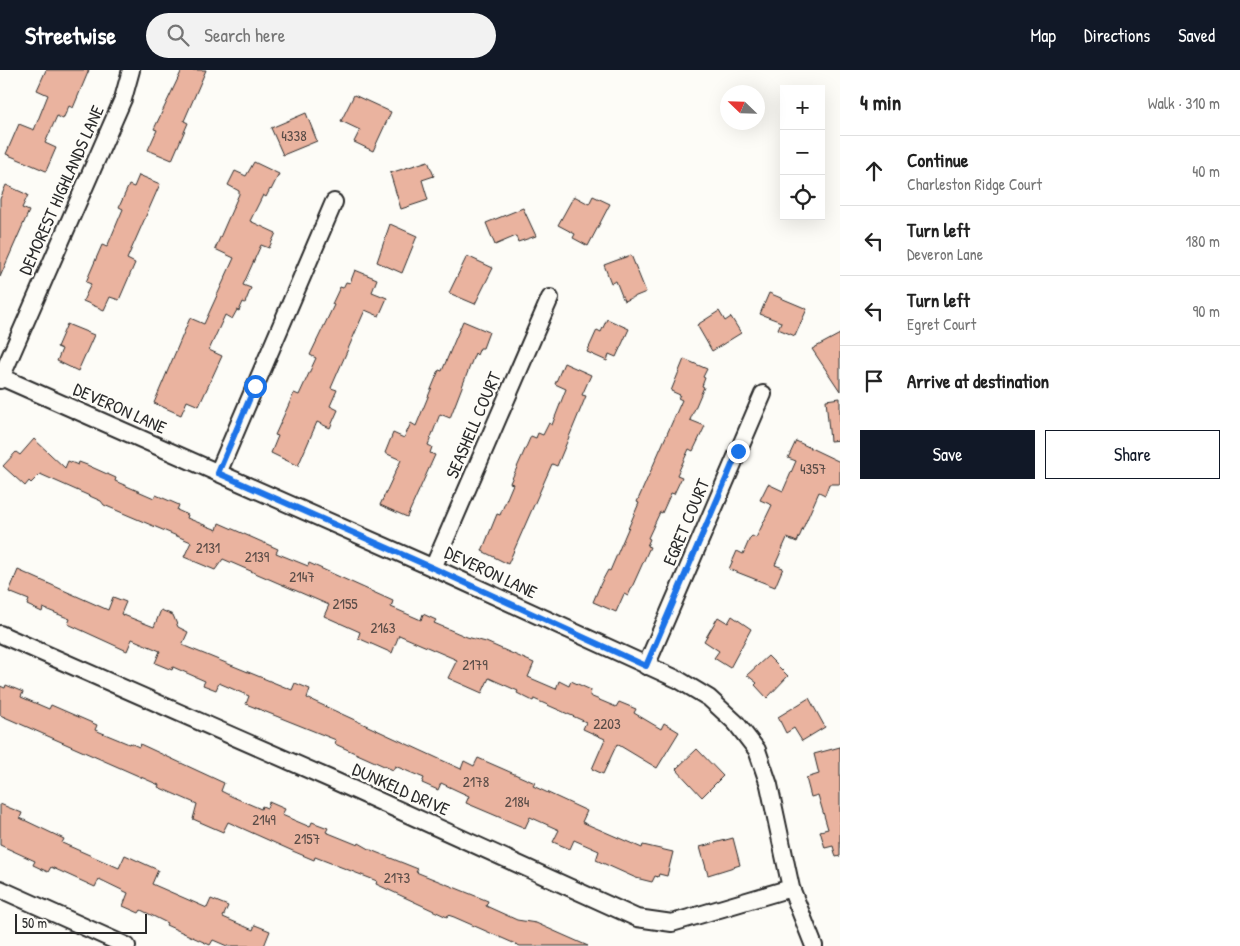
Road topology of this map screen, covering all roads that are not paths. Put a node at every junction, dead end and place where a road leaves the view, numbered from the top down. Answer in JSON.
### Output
{"nodes":[{"id":1,"x":131,"y":70,"type":"edge"},
{"id":2,"x":334,"y":202,"type":"dead end"},
{"id":3,"x":550,"y":298,"type":"dead end"},
{"id":4,"x":0,"y":379,"type":"edge"},
{"id":5,"x":763,"y":394,"type":"dead end"},
{"id":6,"x":218,"y":473,"type":"junction"},
{"id":7,"x":433,"y":568,"type":"junction"},
{"id":8,"x":0,"y":634,"type":"edge"},
{"id":9,"x":646,"y":666,"type":"junction"},
{"id":10,"x":791,"y":888,"type":"junction"},
{"id":11,"x":0,"y":889,"type":"edge"},
{"id":12,"x":127,"y":946,"type":"edge"},
{"id":13,"x":814,"y":946,"type":"edge"}],
"edges":[{"from":1,"to":4,"type":"street","name":"DEMOREST HIGHLANDS LANE"},
{"from":2,"to":6,"type":"street"},
{"from":3,"to":7,"type":"street","name":"SEASHELL COURT"},
{"from":4,"to":6,"type":"street","name":"DEVERON LANE"},
{"from":5,"to":9,"type":"street","name":"EGRET COURT"},
{"from":6,"to":7,"type":"street","name":"DEVERON LANE"},
{"from":7,"to":9,"type":"street","name":"DEVERON LANE"},
{"from":8,"to":10,"type":"street","name":"DUNKELD DRIVE"},
{"from":9,"to":10,"type":"street","name":"DEVERON LANE"},
{"from":10,"to":13,"type":"street","name":"DEVERON LANE"},
{"from":11,"to":12,"type":"street"}]}
